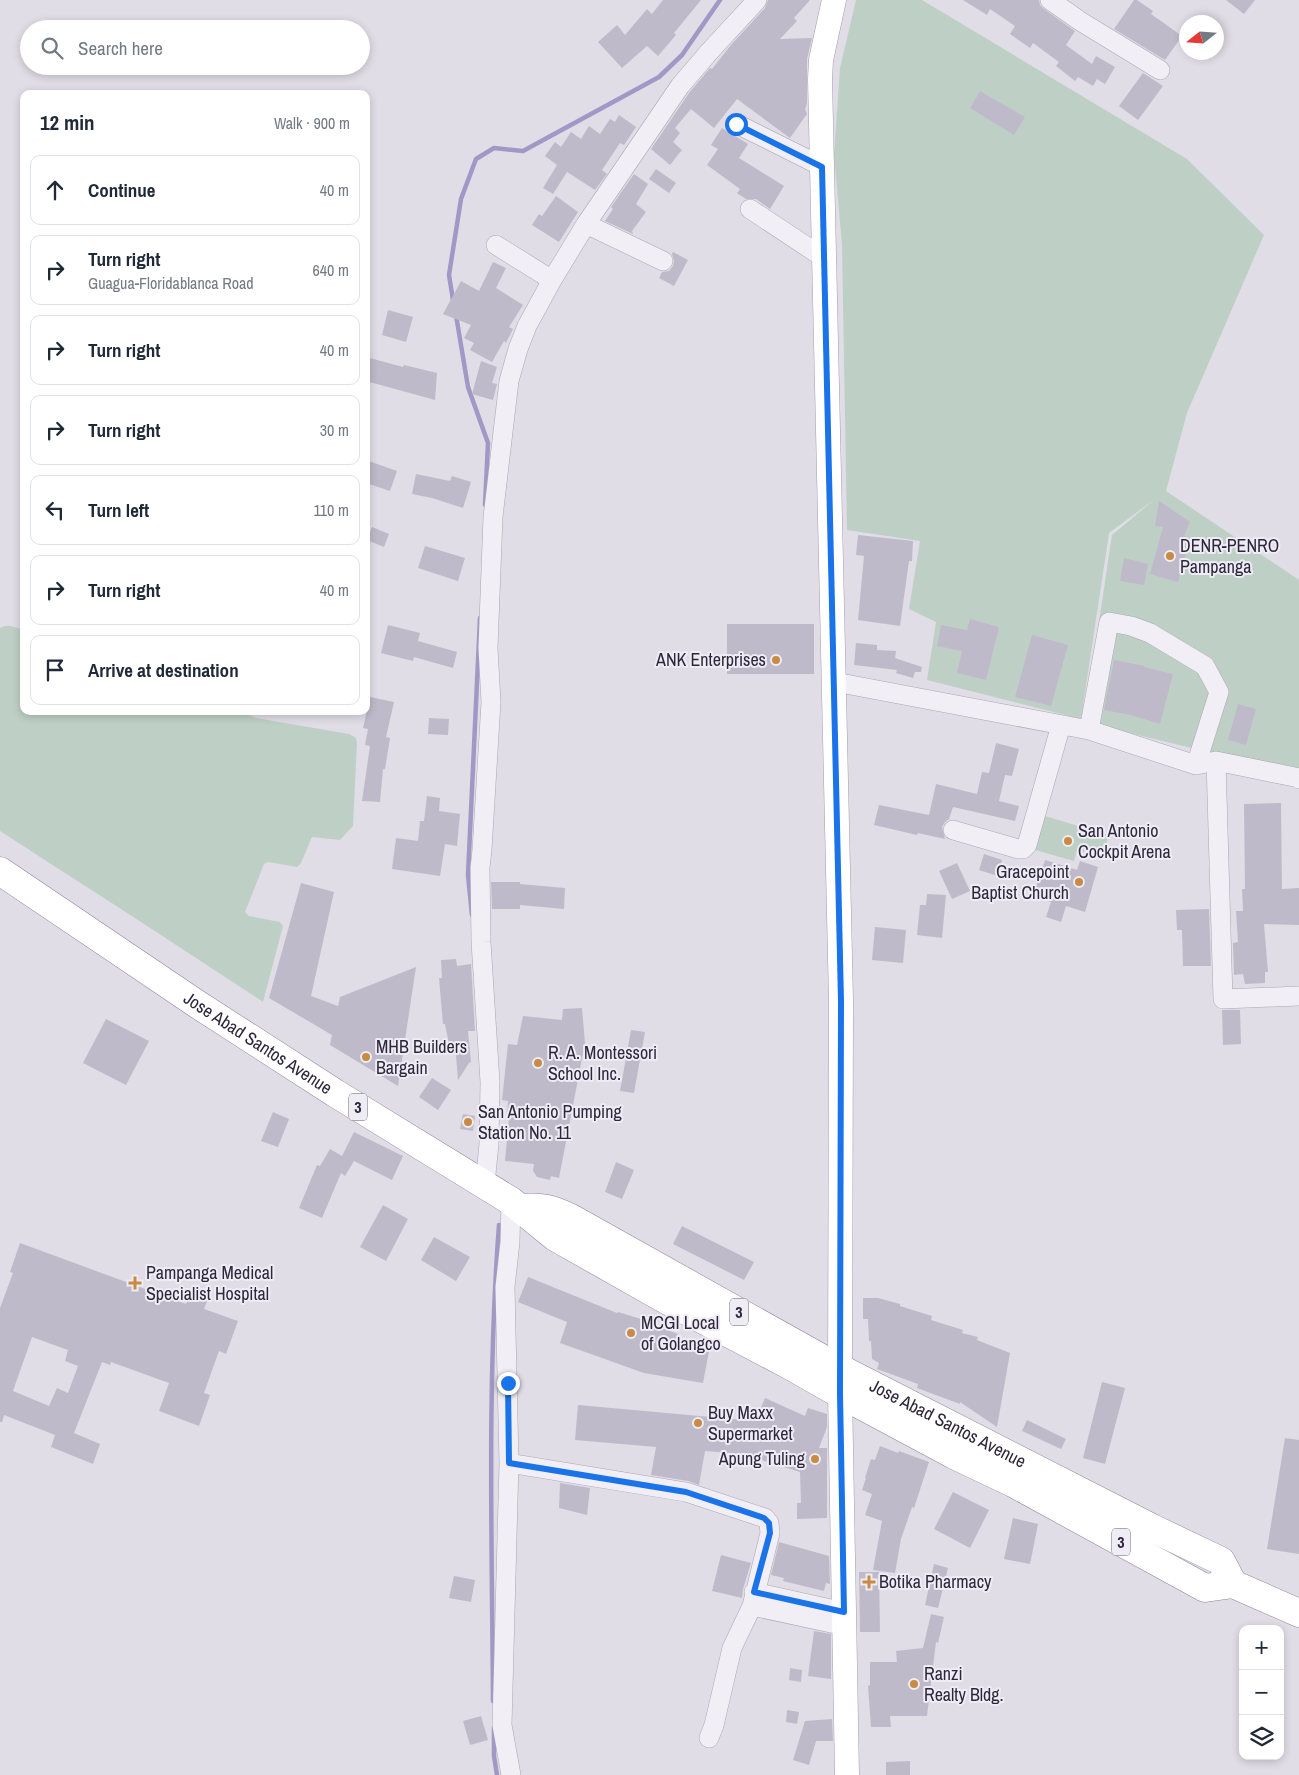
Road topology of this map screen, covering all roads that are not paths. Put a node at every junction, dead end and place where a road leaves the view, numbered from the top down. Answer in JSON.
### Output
{"nodes":[{"id":1,"x":757,"y":0,"type":"edge"},
{"id":2,"x":1050,"y":0,"type":"edge"},
{"id":3,"x":834,"y":1,"type":"edge"},
{"id":4,"x":1160,"y":70,"type":"dead end"},
{"id":5,"x":736,"y":124,"type":"dead end"},
{"id":6,"x":822,"y":167,"type":"junction"},
{"id":7,"x":750,"y":209,"type":"dead end"},
{"id":8,"x":586,"y":224,"type":"junction"},
{"id":9,"x":496,"y":245,"type":"dead end"},
{"id":10,"x":824,"y":258,"type":"junction"},
{"id":11,"x":662,"y":261,"type":"dead end"},
{"id":12,"x":552,"y":280,"type":"junction"},
{"id":13,"x":835,"y":682,"type":"junction"},
{"id":14,"x":1061,"y":725,"type":"junction"},
{"id":15,"x":1089,"y":730,"type":"junction"},
{"id":16,"x":1216,"y":761,"type":"junction"},
{"id":17,"x":1196,"y":765,"type":"junction"},
{"id":18,"x":1299,"y":780,"type":"edge"},
{"id":19,"x":953,"y":830,"type":"dead end"},
{"id":20,"x":0,"y":871,"type":"edge"},
{"id":21,"x":1299,"y":996,"type":"edge"},
{"id":22,"x":485,"y":1184,"type":"junction"},
{"id":23,"x":516,"y":1204,"type":"junction"},
{"id":24,"x":840,"y":1381,"type":"junction"},
{"id":25,"x":509,"y":1463,"type":"junction"},
{"id":26,"x":753,"y":1599,"type":"junction"},
{"id":27,"x":1299,"y":1613,"type":"edge"},
{"id":28,"x":845,"y":1619,"type":"junction"},
{"id":29,"x":709,"y":1738,"type":"dead end"},
{"id":30,"x":511,"y":1775,"type":"edge"},
{"id":31,"x":847,"y":1775,"type":"edge"}],
"edges":[{"from":1,"to":8,"type":"street"},
{"from":2,"to":4,"type":"street"},
{"from":3,"to":6,"type":"main road"},
{"from":5,"to":6,"type":"street"},
{"from":6,"to":10,"type":"main road"},
{"from":7,"to":10,"type":"street"},
{"from":8,"to":11,"type":"street"},
{"from":8,"to":12,"type":"street"},
{"from":9,"to":12,"type":"street"},
{"from":10,"to":13,"type":"main road"},
{"from":12,"to":22,"type":"street"},
{"from":13,"to":14,"type":"street"},
{"from":13,"to":24,"type":"main road"},
{"from":14,"to":15,"type":"street"},
{"from":14,"to":19,"type":"street"},
{"from":15,"to":17,"type":"street"},
{"from":15,"to":17,"type":"street"},
{"from":16,"to":17,"type":"street"},
{"from":16,"to":18,"type":"street"},
{"from":16,"to":21,"type":"street"},
{"from":20,"to":22,"type":"highway","name":"Jose Abad Santos Avenue","number":"3"},
{"from":22,"to":23,"type":"highway","name":"Jose Abad Santos Avenue","number":"3"},
{"from":23,"to":24,"type":"highway","name":"Jose Abad Santos Avenue","number":"3"},
{"from":23,"to":25,"type":"street"},
{"from":24,"to":27,"type":"highway","name":"Jose Abad Santos Avenue","number":"3"},
{"from":24,"to":28,"type":"main road"},
{"from":25,"to":26,"type":"street"},
{"from":25,"to":30,"type":"street"},
{"from":26,"to":28,"type":"street"},
{"from":26,"to":29,"type":"street"},
{"from":28,"to":31,"type":"main road"}]}
